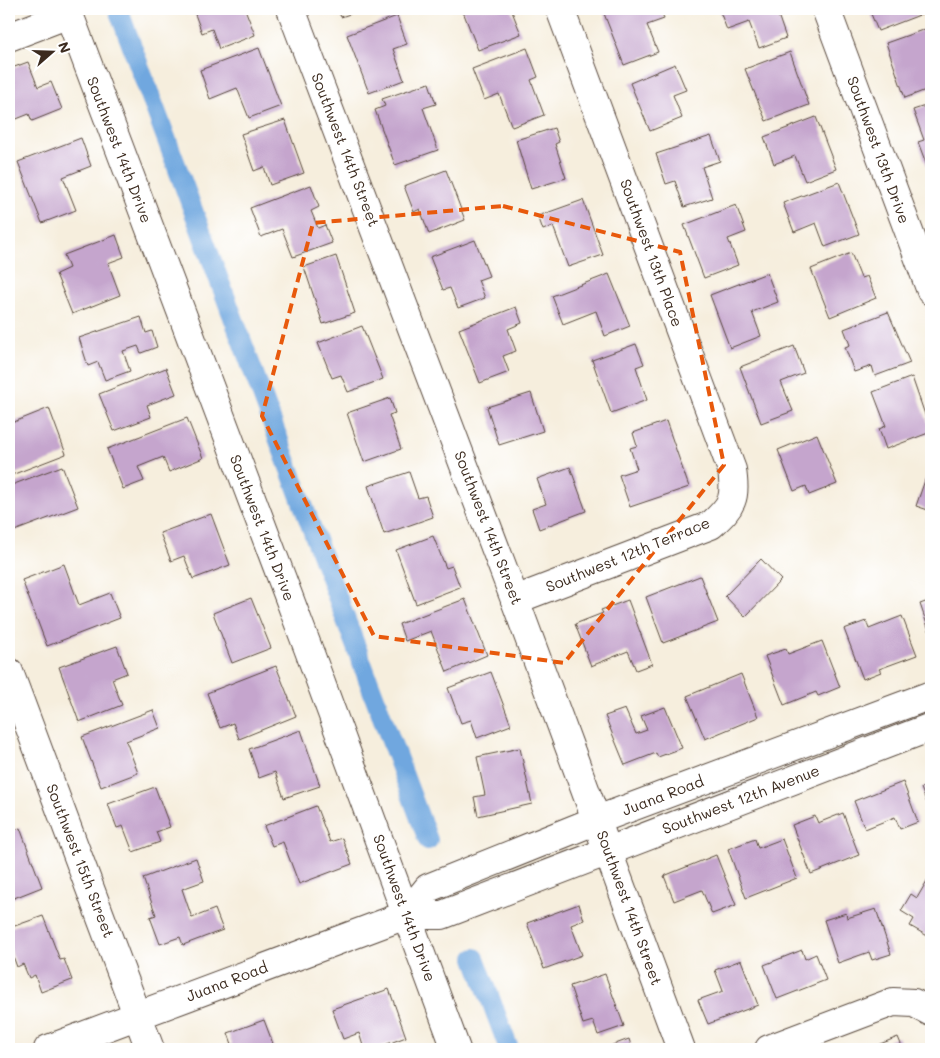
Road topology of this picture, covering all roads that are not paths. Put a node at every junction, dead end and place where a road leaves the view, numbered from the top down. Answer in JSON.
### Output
{"nodes":[{"id":1,"x":291,"y":9,"type":"edge"},
{"id":2,"x":560,"y":9,"type":"edge"},
{"id":3,"x":826,"y":9,"type":"edge"},
{"id":4,"x":68,"y":12,"type":"edge"},
{"id":5,"x":9,"y":37,"type":"edge"},
{"id":6,"x":931,"y":291,"type":"edge"},
{"id":7,"x":732,"y":499,"type":"joint"},
{"id":8,"x":515,"y":600,"type":"junction"},
{"id":9,"x":9,"y":672,"type":"edge"},
{"id":10,"x":931,"y":695,"type":"edge"},
{"id":11,"x":931,"y":727,"type":"edge"},
{"id":12,"x":597,"y":820,"type":"junction"},
{"id":13,"x":609,"y":851,"type":"junction"},
{"id":14,"x":550,"y":873,"type":"joint"},
{"id":15,"x":406,"y":915,"type":"junction"},
{"id":16,"x":931,"y":1012,"type":"edge"},
{"id":17,"x":138,"y":1016,"type":"junction"},
{"id":18,"x":48,"y":1049,"type":"edge"},
{"id":19,"x":150,"y":1049,"type":"edge"},
{"id":20,"x":456,"y":1049,"type":"edge"},
{"id":21,"x":681,"y":1049,"type":"edge"},
{"id":22,"x":770,"y":1049,"type":"edge"}],
"edges":[{"from":1,"to":8,"type":"street","name":"Southwest 14th Street"},
{"from":2,"to":7,"type":"street","name":"Southwest 13th Place"},
{"from":3,"to":6,"type":"street","name":"Southwest 13th Drive"},
{"from":4,"to":5,"type":"street"},
{"from":4,"to":15,"type":"street","name":"Southwest 14th Drive"},
{"from":7,"to":8,"type":"street","name":"Southwest 12th Terrace"},
{"from":8,"to":12,"type":"street","name":"Southwest 14th Street"},
{"from":9,"to":17,"type":"street","name":"Southwest 15th Street"},
{"from":10,"to":12,"type":"street","name":"Juana Road"},
{"from":11,"to":13,"type":"street","name":"Southwest 12th Avenue"},
{"from":12,"to":13,"type":"street","name":"Southwest 14th Street"},
{"from":12,"to":15,"type":"street","name":"Juana Road"},
{"from":13,"to":14,"type":"street","name":"Southwest 12th Avenue"},
{"from":13,"to":21,"type":"street","name":"Southwest 14th Street"},
{"from":14,"to":15,"type":"street","name":"Juana Road"},
{"from":15,"to":17,"type":"street","name":"Juana Road"},
{"from":15,"to":20,"type":"street","name":"Southwest 14th Drive"},
{"from":16,"to":22,"type":"street"},
{"from":17,"to":18,"type":"street","name":"Juana Road"},
{"from":17,"to":19,"type":"street","name":"Southwest 15th Street"}]}
